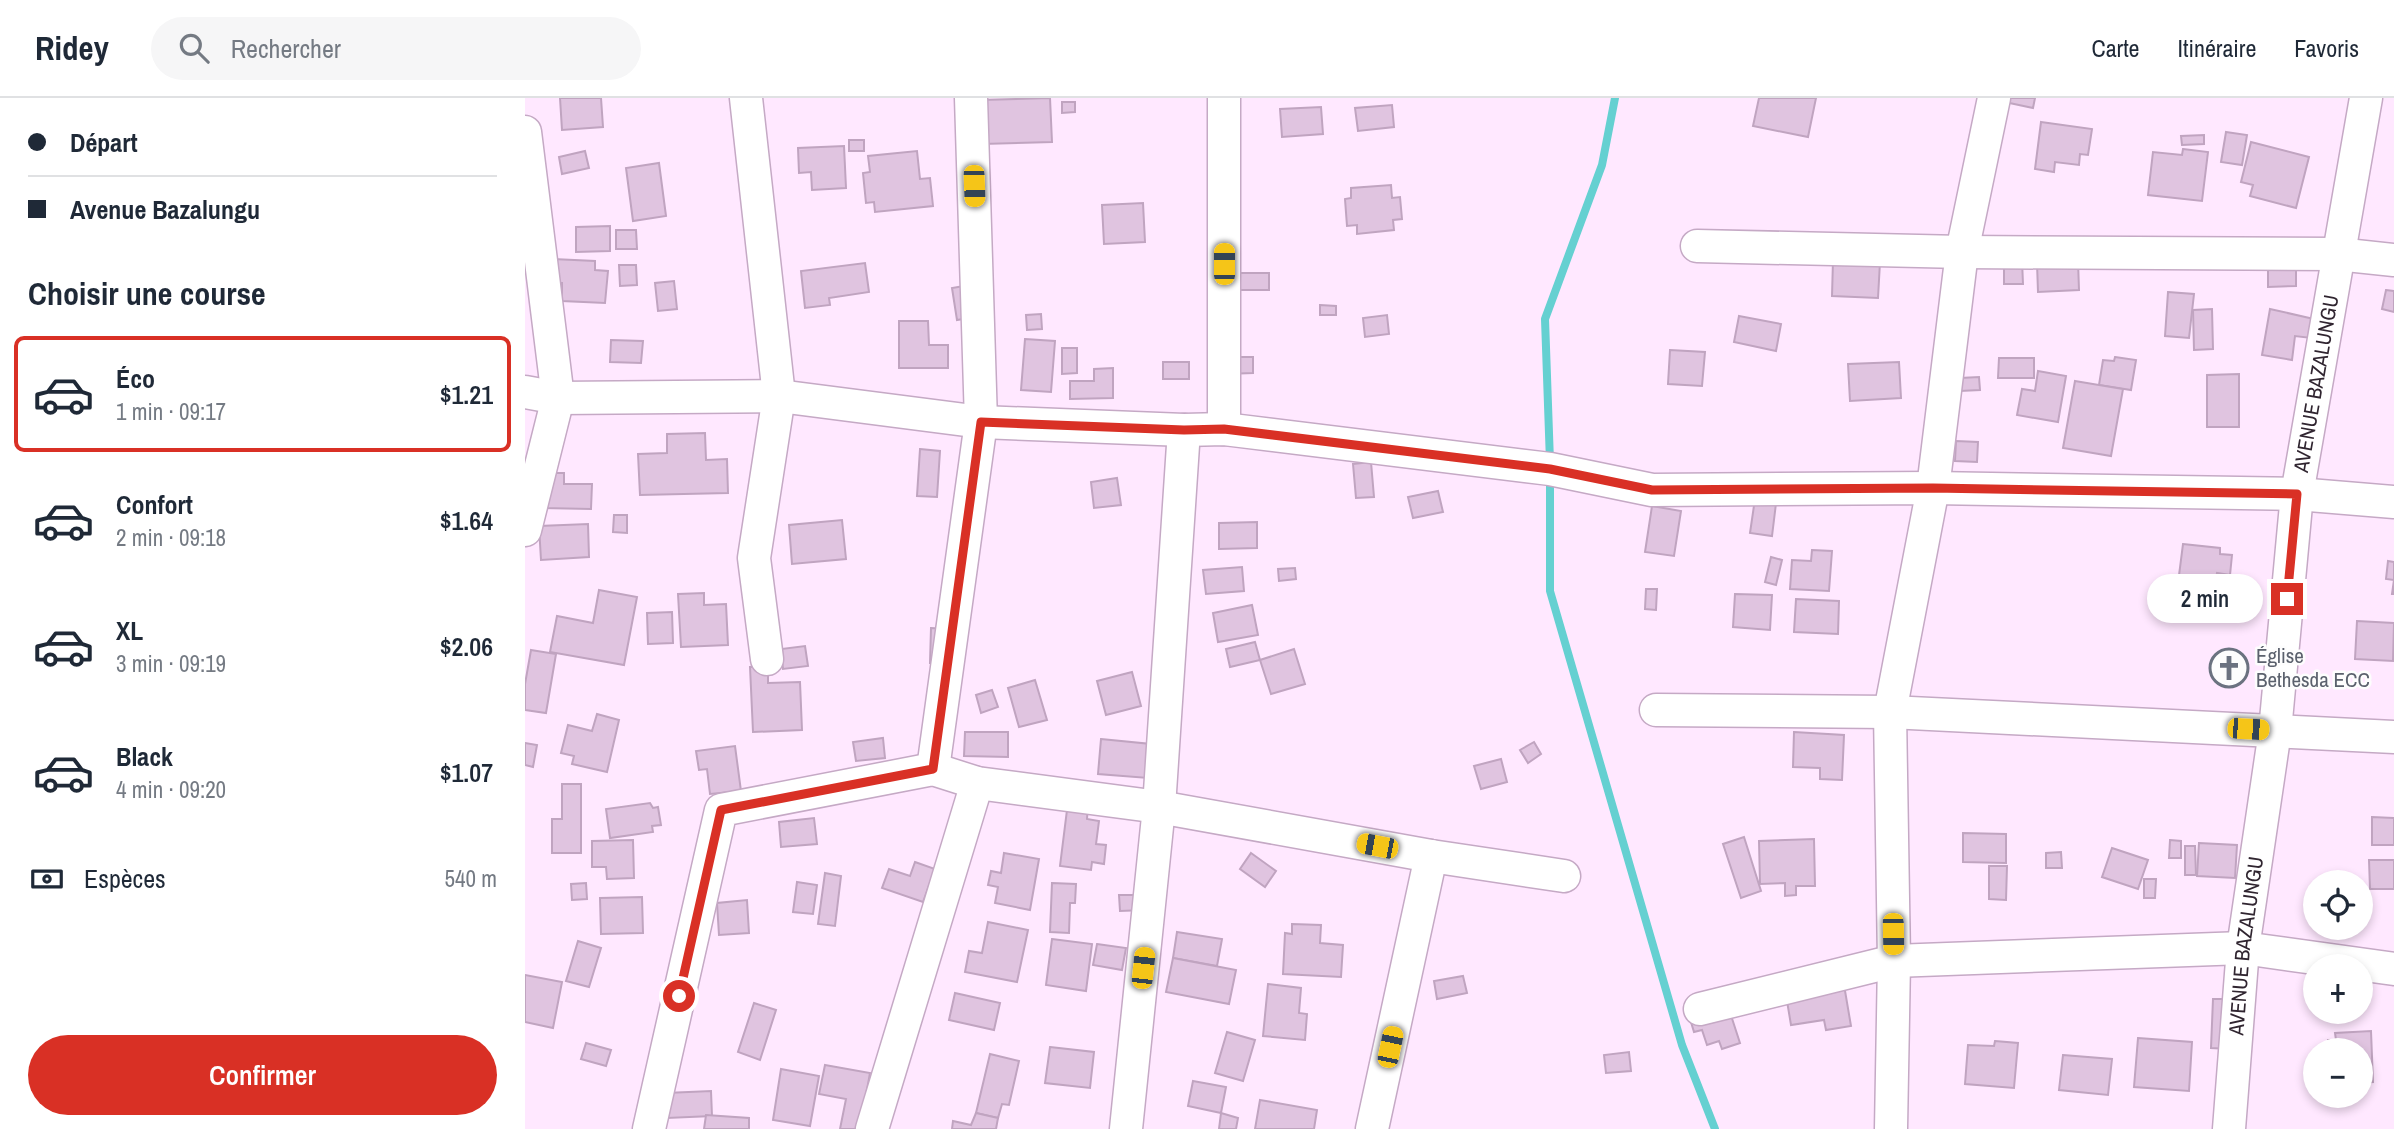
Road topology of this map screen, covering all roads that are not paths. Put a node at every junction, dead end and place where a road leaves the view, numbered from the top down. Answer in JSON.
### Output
{"nodes":[{"id":1,"x":746,"y":98,"type":"edge"},
{"id":2,"x":971,"y":98,"type":"edge"},
{"id":3,"x":1224,"y":98,"type":"edge"},
{"id":4,"x":1994,"y":98,"type":"edge"},
{"id":5,"x":2366,"y":98,"type":"edge"},
{"id":6,"x":525,"y":132,"type":"edge"},
{"id":7,"x":1697,"y":246,"type":"dead end"},
{"id":8,"x":1962,"y":252,"type":"junction"},
{"id":9,"x":2337,"y":254,"type":"junction"},
{"id":10,"x":2394,"y":260,"type":"edge"},
{"id":11,"x":525,"y":392,"type":"edge"},
{"id":12,"x":779,"y":396,"type":"junction"},
{"id":13,"x":558,"y":398,"type":"junction"},
{"id":14,"x":981,"y":422,"type":"junction"},
{"id":15,"x":1224,"y":429,"type":"junction"},
{"id":16,"x":1184,"y":430,"type":"junction"},
{"id":17,"x":1933,"y":488,"type":"junction"},
{"id":18,"x":2297,"y":494,"type":"junction"},
{"id":19,"x":2394,"y":502,"type":"edge"},
{"id":20,"x":525,"y":530,"type":"edge"},
{"id":21,"x":767,"y":659,"type":"dead end"},
{"id":22,"x":1656,"y":710,"type":"dead end"},
{"id":23,"x":1890,"y":712,"type":"junction"},
{"id":24,"x":2275,"y":731,"type":"junction"},
{"id":25,"x":2394,"y":737,"type":"edge"},
{"id":26,"x":933,"y":769,"type":"junction"},
{"id":27,"x":977,"y":783,"type":"junction"},
{"id":28,"x":1159,"y":807,"type":"junction"},
{"id":29,"x":1431,"y":856,"type":"junction"},
{"id":30,"x":1564,"y":876,"type":"dead end"},
{"id":31,"x":2243,"y":948,"type":"junction"},
{"id":32,"x":1893,"y":961,"type":"junction"},
{"id":33,"x":2394,"y":969,"type":"edge"},
{"id":34,"x":1700,"y":1009,"type":"dead end"},
{"id":35,"x":649,"y":1129,"type":"edge"},
{"id":36,"x":873,"y":1129,"type":"edge"},
{"id":37,"x":1126,"y":1129,"type":"edge"},
{"id":38,"x":1372,"y":1129,"type":"edge"},
{"id":39,"x":1891,"y":1129,"type":"edge"},
{"id":40,"x":2229,"y":1129,"type":"edge"}],
"edges":[{"from":1,"to":12,"type":"street"},
{"from":2,"to":14,"type":"street"},
{"from":3,"to":15,"type":"street"},
{"from":4,"to":8,"type":"street"},
{"from":5,"to":9,"type":"street","name":"AVENUE BAZALUNGU"},
{"from":6,"to":13,"type":"street"},
{"from":7,"to":8,"type":"street"},
{"from":8,"to":9,"type":"street"},
{"from":8,"to":17,"type":"street"},
{"from":9,"to":10,"type":"street"},
{"from":9,"to":18,"type":"street","name":"AVENUE BAZALUNGU"},
{"from":11,"to":13,"type":"street"},
{"from":12,"to":13,"type":"street"},
{"from":12,"to":14,"type":"street"},
{"from":12,"to":21,"type":"street"},
{"from":13,"to":20,"type":"street"},
{"from":14,"to":16,"type":"street"},
{"from":14,"to":26,"type":"street"},
{"from":15,"to":16,"type":"street"},
{"from":15,"to":17,"type":"street"},
{"from":16,"to":28,"type":"street"},
{"from":17,"to":18,"type":"street"},
{"from":17,"to":23,"type":"street"},
{"from":18,"to":19,"type":"street"},
{"from":18,"to":24,"type":"street","name":"AVENUE BAZALUNGU"},
{"from":22,"to":23,"type":"street"},
{"from":23,"to":24,"type":"street"},
{"from":23,"to":32,"type":"street"},
{"from":24,"to":25,"type":"street"},
{"from":24,"to":31,"type":"street","name":"AVENUE BAZALUNGU"},
{"from":26,"to":27,"type":"street"},
{"from":26,"to":35,"type":"street"},
{"from":27,"to":28,"type":"street"},
{"from":27,"to":36,"type":"street"},
{"from":28,"to":29,"type":"street"},
{"from":28,"to":37,"type":"street"},
{"from":29,"to":30,"type":"street"},
{"from":29,"to":38,"type":"street"},
{"from":31,"to":32,"type":"street"},
{"from":31,"to":33,"type":"street"},
{"from":31,"to":40,"type":"street","name":"AVENUE BAZALUNGU"},
{"from":32,"to":34,"type":"street"},
{"from":32,"to":39,"type":"street"}]}
